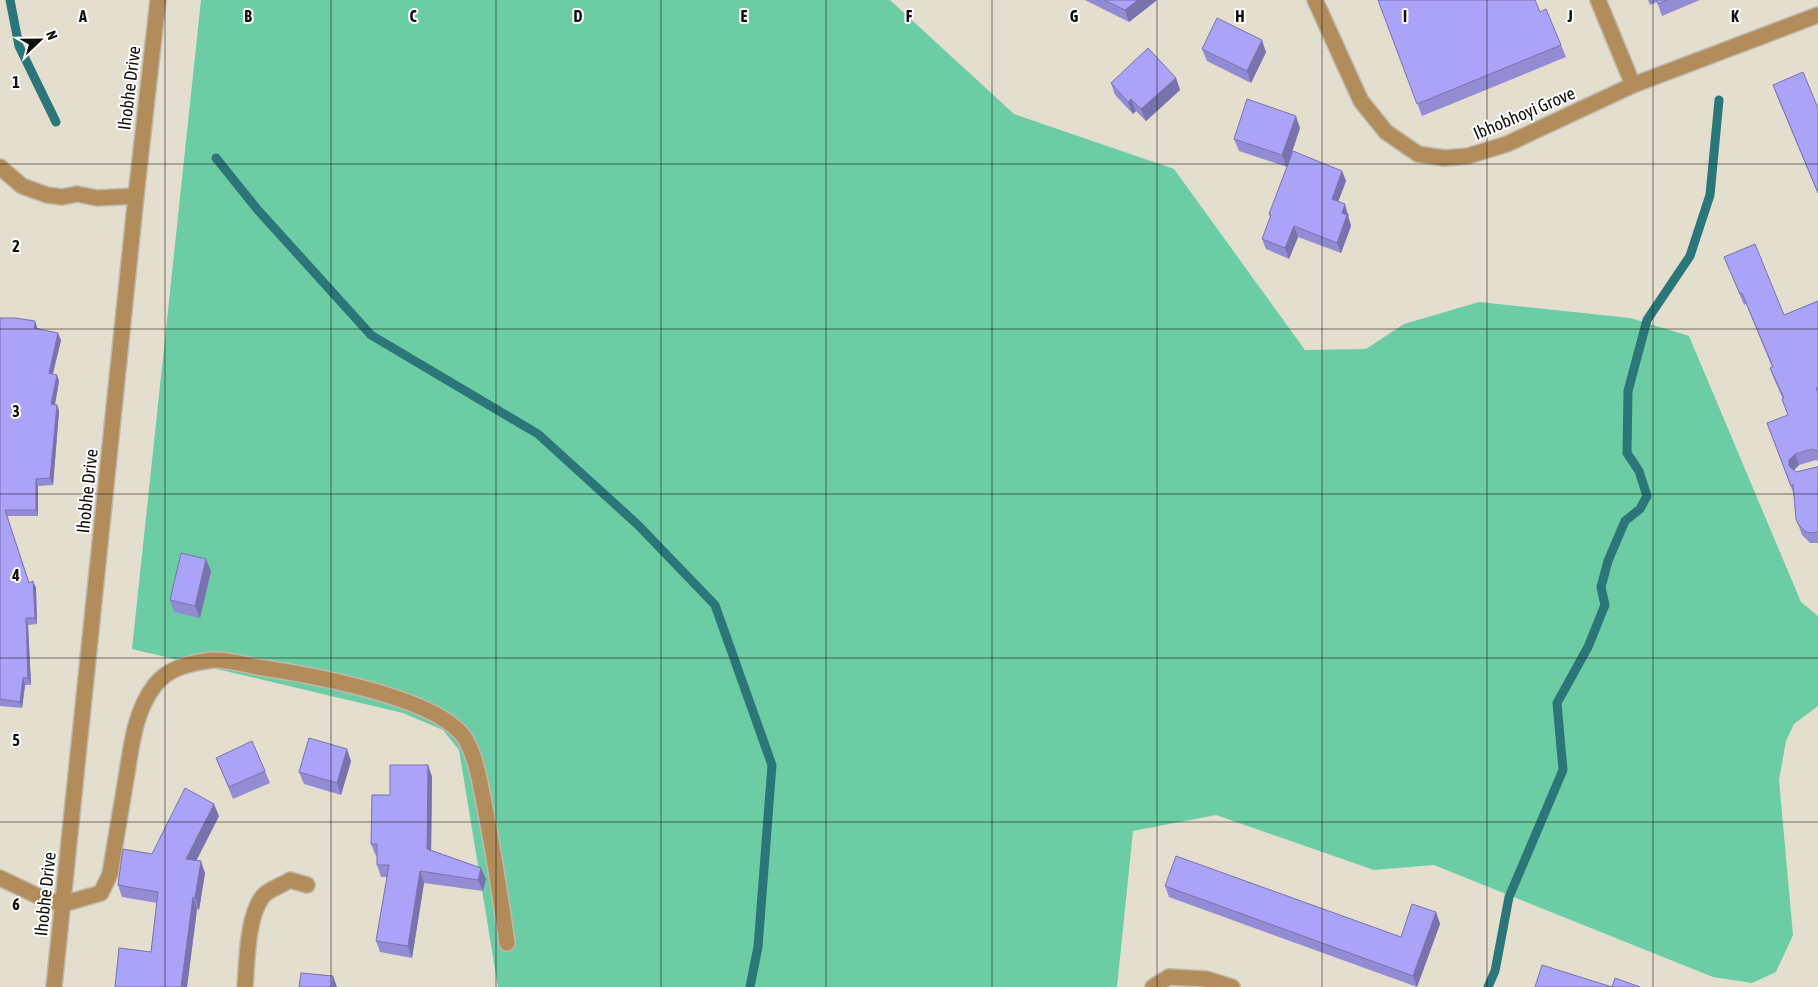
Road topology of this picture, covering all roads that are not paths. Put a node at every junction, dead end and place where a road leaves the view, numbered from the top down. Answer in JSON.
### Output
{"nodes":[{"id":1,"x":158,"y":0,"type":"edge"},
{"id":2,"x":1315,"y":0,"type":"edge"},
{"id":3,"x":1598,"y":0,"type":"edge"},
{"id":4,"x":1818,"y":15,"type":"edge"},
{"id":5,"x":1632,"y":85,"type":"junction"},
{"id":6,"x":0,"y":168,"type":"edge"},
{"id":7,"x":136,"y":196,"type":"junction"},
{"id":8,"x":0,"y":878,"type":"edge"},
{"id":9,"x":307,"y":885,"type":"dead end"},
{"id":10,"x":63,"y":904,"type":"junction"},
{"id":11,"x":507,"y":943,"type":"dead end"},
{"id":12,"x":54,"y":987,"type":"edge"},
{"id":13,"x":245,"y":987,"type":"edge"},
{"id":14,"x":1153,"y":987,"type":"edge"},
{"id":15,"x":1232,"y":987,"type":"edge"}],
"edges":[{"from":1,"to":7,"type":"street","name":"Ihobhe Drive"},
{"from":2,"to":5,"type":"street","name":"Ibhobhoyi Grove"},
{"from":3,"to":5,"type":"street"},
{"from":4,"to":5,"type":"street","name":"Ibhobhoyi Grove"},
{"from":6,"to":7,"type":"street"},
{"from":7,"to":10,"type":"street","name":"Ihobhe Drive"},
{"from":8,"to":10,"type":"street"},
{"from":9,"to":13,"type":"street"},
{"from":10,"to":11,"type":"street"},
{"from":10,"to":12,"type":"street","name":"Ihobhe Drive"},
{"from":14,"to":15,"type":"street"}]}
